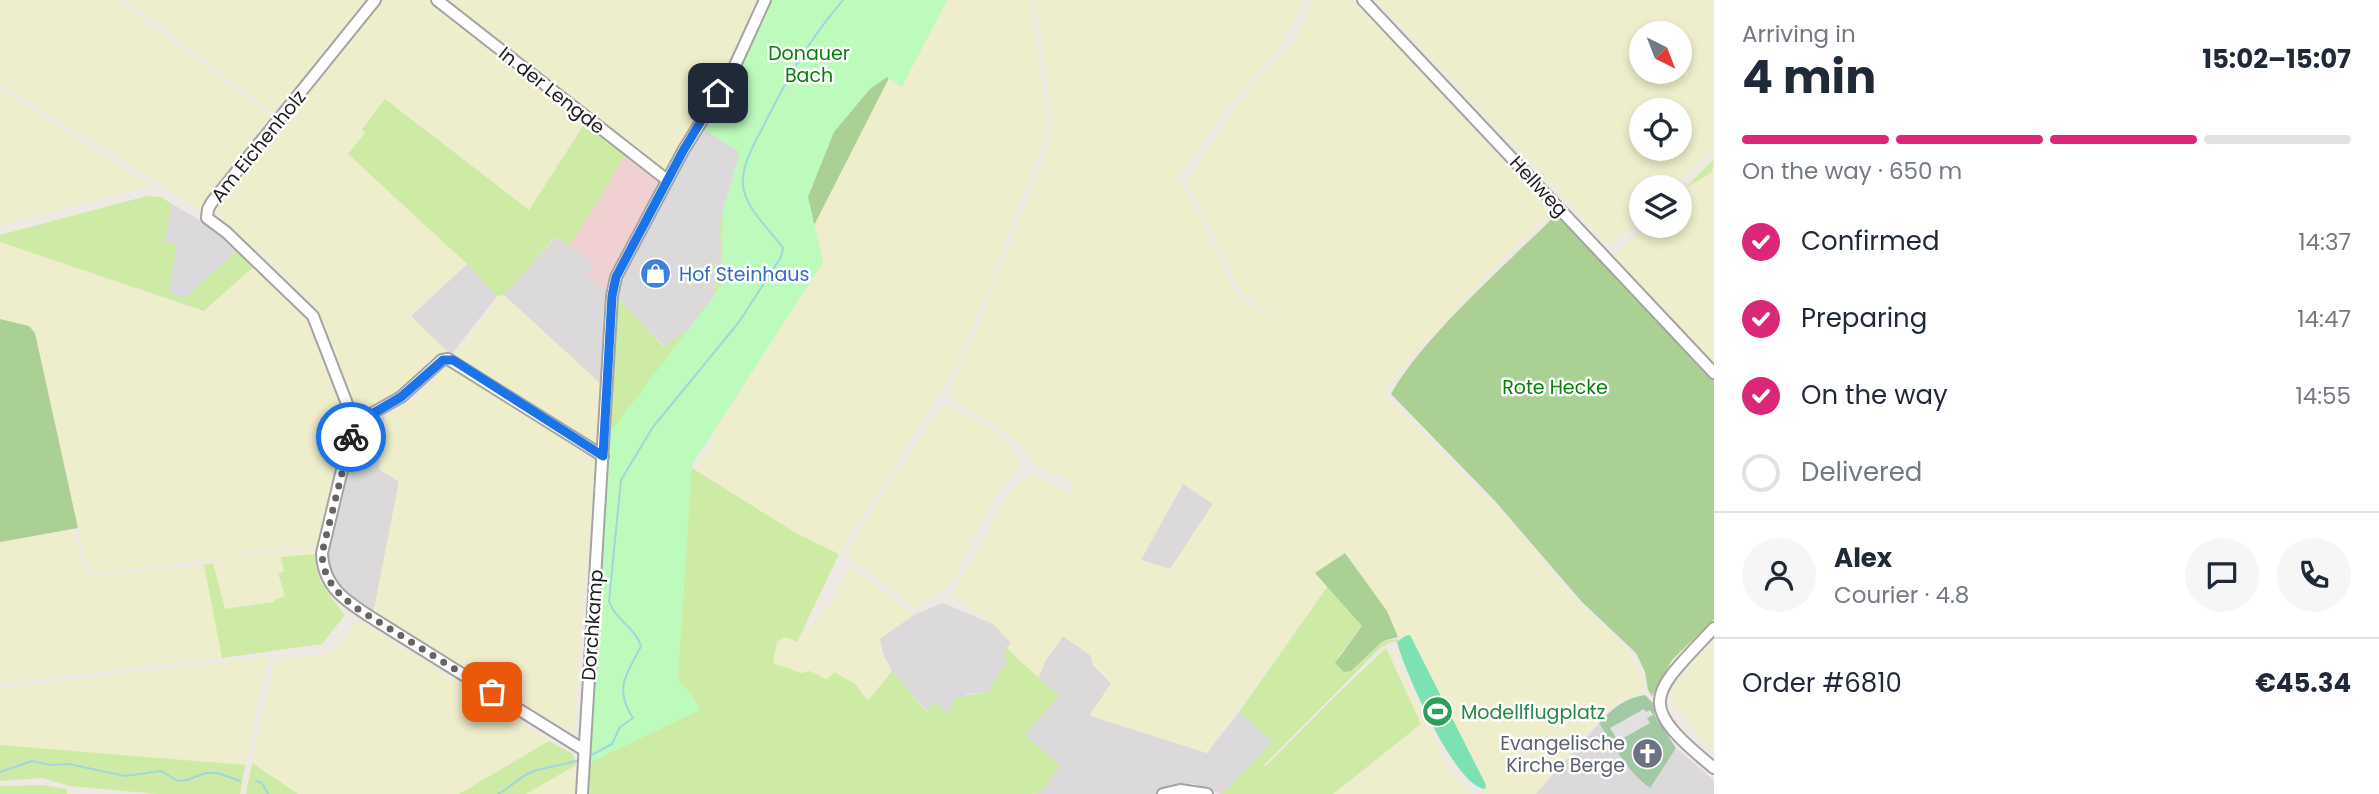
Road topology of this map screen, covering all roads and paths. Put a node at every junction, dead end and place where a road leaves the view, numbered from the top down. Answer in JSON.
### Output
{"nodes":[{"id":1,"x":375,"y":0,"type":"edge"},
{"id":2,"x":437,"y":0,"type":"edge"},
{"id":3,"x":765,"y":0,"type":"edge"},
{"id":4,"x":1363,"y":0,"type":"edge"},
{"id":5,"x":667,"y":180,"type":"junction"},
{"id":6,"x":1714,"y":373,"type":"edge"},
{"id":7,"x":353,"y":425,"type":"junction"},
{"id":8,"x":603,"y":456,"type":"junction"},
{"id":9,"x":1714,"y":628,"type":"edge"},
{"id":10,"x":583,"y":756,"type":"junction"},
{"id":11,"x":1714,"y":768,"type":"edge"},
{"id":12,"x":582,"y":794,"type":"edge"},
{"id":13,"x":1163,"y":794,"type":"edge"},
{"id":14,"x":1207,"y":794,"type":"edge"}],
"edges":[{"from":1,"to":7,"type":"street","name":"Am Eichenholz"},
{"from":2,"to":5,"type":"street","name":"In der Lengde"},
{"from":3,"to":5,"type":"street","name":"Dorchkamp"},
{"from":4,"to":6,"type":"street","name":"Hellweg"},
{"from":5,"to":8,"type":"street","name":"Dorchkamp"},
{"from":7,"to":8,"type":"street"},
{"from":7,"to":10,"type":"street"},
{"from":8,"to":10,"type":"street","name":"Dorchkamp"},
{"from":9,"to":11,"type":"street"},
{"from":10,"to":12,"type":"street","name":"Dorchkamp"},
{"from":13,"to":14,"type":"street"}]}
